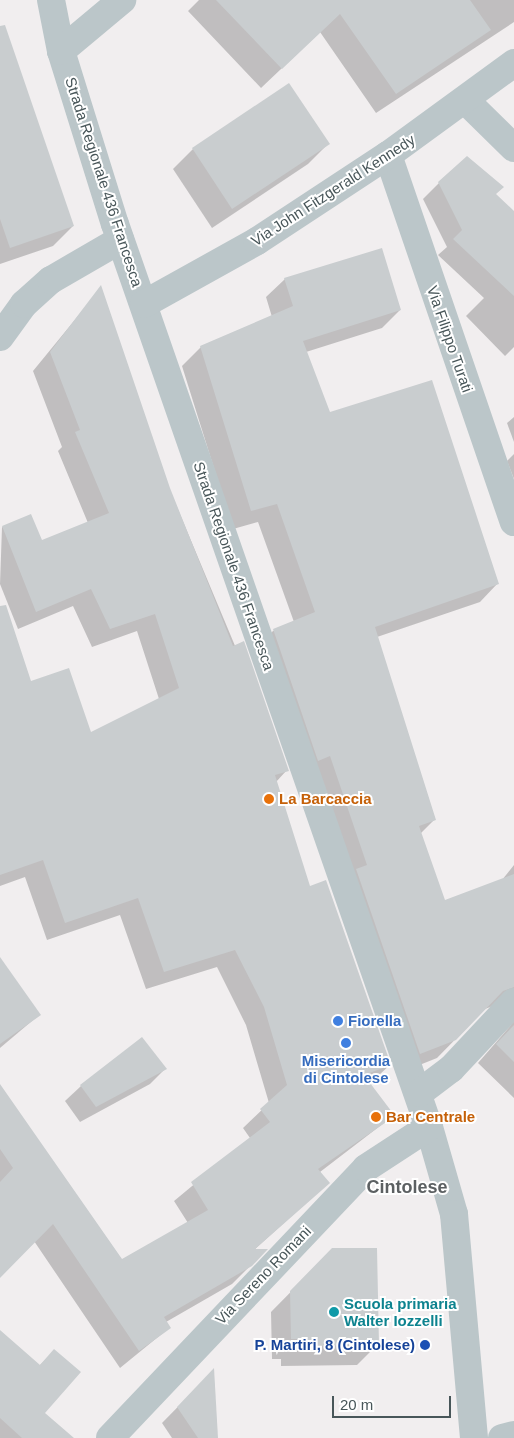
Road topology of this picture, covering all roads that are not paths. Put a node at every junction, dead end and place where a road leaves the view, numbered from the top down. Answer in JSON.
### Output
{"nodes":[{"id":1,"x":50,"y":0,"type":"edge"},
{"id":2,"x":122,"y":0,"type":"edge"},
{"id":3,"x":61,"y":51,"type":"junction"},
{"id":4,"x":514,"y":63,"type":"edge"},
{"id":5,"x":466,"y":101,"type":"junction"},
{"id":6,"x":514,"y":148,"type":"edge"},
{"id":7,"x":388,"y":155,"type":"junction"},
{"id":8,"x":120,"y":240,"type":"junction"},
{"id":9,"x":144,"y":304,"type":"junction"},
{"id":10,"x":0,"y":337,"type":"edge"},
{"id":11,"x":514,"y":522,"type":"edge"},
{"id":12,"x":514,"y":1002,"type":"edge"},
{"id":13,"x":419,"y":1093,"type":"junction"},
{"id":14,"x":429,"y":1128,"type":"junction"},
{"id":15,"x":514,"y":1435,"type":"edge"},
{"id":16,"x":110,"y":1438,"type":"edge"},
{"id":17,"x":474,"y":1438,"type":"edge"},
{"id":18,"x":502,"y":1438,"type":"edge"}],
"edges":[{"from":1,"to":3,"type":"street","name":"Strada Regionale 436 Francesca"},
{"from":2,"to":3,"type":"street"},
{"from":3,"to":8,"type":"street","name":"Strada Regionale 436 Francesca"},
{"from":4,"to":5,"type":"street","name":"Via John Fitzgerald Kennedy"},
{"from":5,"to":6,"type":"street"},
{"from":5,"to":7,"type":"street","name":"Via John Fitzgerald Kennedy"},
{"from":7,"to":9,"type":"street","name":"Via John Fitzgerald Kennedy"},
{"from":7,"to":11,"type":"street","name":"Via Filippo Turati"},
{"from":8,"to":9,"type":"street","name":"Strada Regionale 436 Francesca"},
{"from":8,"to":10,"type":"street"},
{"from":9,"to":13,"type":"street","name":"Strada Regionale 436 Francesca"},
{"from":12,"to":13,"type":"street"},
{"from":13,"to":14,"type":"street","name":"Strada Regionale 436 Francesca"},
{"from":14,"to":16,"type":"street","name":"Via Sereno Romani"},
{"from":14,"to":17,"type":"street","name":"Strada Regionale 436 Francesca"},
{"from":15,"to":18,"type":"street"}]}
